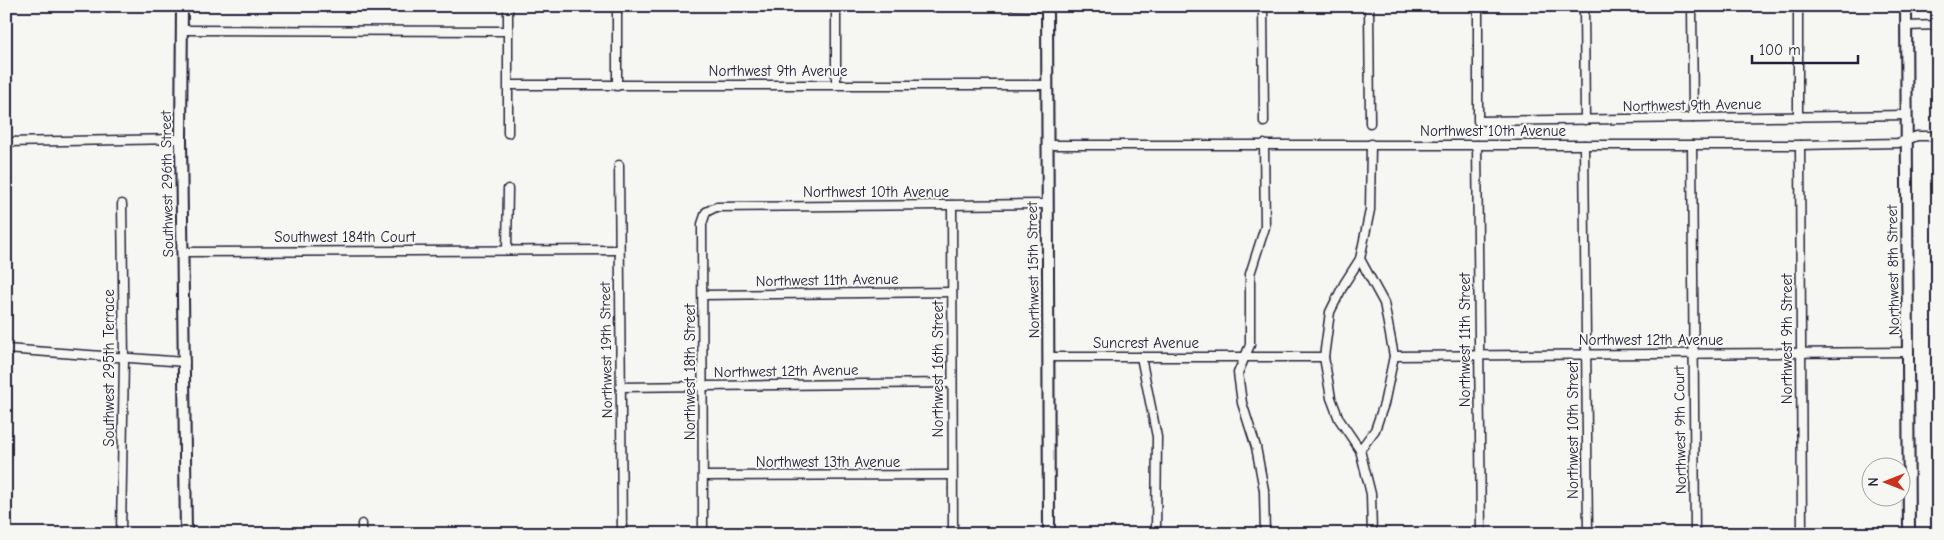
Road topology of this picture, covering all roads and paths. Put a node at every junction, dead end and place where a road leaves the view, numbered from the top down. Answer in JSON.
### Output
{"nodes":[{"id":1,"x":182,"y":6,"type":"edge"},
{"id":2,"x":508,"y":6,"type":"edge"},
{"id":3,"x":617,"y":6,"type":"edge"},
{"id":4,"x":836,"y":6,"type":"edge"},
{"id":5,"x":1014,"y":6,"type":"edge"},
{"id":6,"x":1047,"y":6,"type":"edge"},
{"id":7,"x":1263,"y":6,"type":"edge"},
{"id":8,"x":1369,"y":6,"type":"edge"},
{"id":9,"x":1478,"y":6,"type":"edge"},
{"id":10,"x":1584,"y":6,"type":"edge"},
{"id":11,"x":1692,"y":6,"type":"edge"},
{"id":12,"x":1798,"y":6,"type":"edge"},
{"id":13,"x":1906,"y":6,"type":"edge"},
{"id":14,"x":1938,"y":25,"type":"edge"},
{"id":15,"x":1906,"y":26,"type":"junction"},
{"id":16,"x":182,"y":30,"type":"junction"},
{"id":17,"x":508,"y":31,"type":"junction"},
{"id":18,"x":836,"y":84,"type":"junction"},
{"id":19,"x":509,"y":85,"type":"junction"},
{"id":20,"x":1047,"y":85,"type":"junction"},
{"id":21,"x":618,"y":86,"type":"junction"},
{"id":22,"x":1906,"y":115,"type":"junction"},
{"id":23,"x":1798,"y":117,"type":"junction"},
{"id":24,"x":1693,"y":118,"type":"junction"},
{"id":25,"x":1585,"y":120,"type":"junction"},
{"id":26,"x":1264,"y":122,"type":"dead end"},
{"id":27,"x":1370,"y":123,"type":"dead end"},
{"id":28,"x":508,"y":133,"type":"dead end"},
{"id":29,"x":1938,"y":136,"type":"edge"},
{"id":30,"x":181,"y":139,"type":"junction"},
{"id":31,"x":1907,"y":140,"type":"junction"},
{"id":32,"x":6,"y":142,"type":"edge"},
{"id":33,"x":1264,"y":144,"type":"junction"},
{"id":34,"x":1371,"y":144,"type":"junction"},
{"id":35,"x":1048,"y":145,"type":"junction"},
{"id":36,"x":1478,"y":145,"type":"junction"},
{"id":37,"x":1584,"y":145,"type":"junction"},
{"id":38,"x":1692,"y":145,"type":"junction"},
{"id":39,"x":1800,"y":145,"type":"junction"},
{"id":40,"x":619,"y":165,"type":"dead end"},
{"id":41,"x":508,"y":188,"type":"dead end"},
{"id":42,"x":122,"y":204,"type":"dead end"},
{"id":43,"x":1047,"y":204,"type":"junction"},
{"id":44,"x":952,"y":205,"type":"junction"},
{"id":45,"x":706,"y":212,"type":"joint"},
{"id":46,"x":507,"y":250,"type":"junction"},
{"id":47,"x":618,"y":250,"type":"junction"},
{"id":48,"x":183,"y":252,"type":"junction"},
{"id":49,"x":1360,"y":259,"type":"junction"},
{"id":50,"x":952,"y":292,"type":"junction"},
{"id":51,"x":703,"y":295,"type":"junction"},
{"id":52,"x":6,"y":350,"type":"edge"},
{"id":53,"x":1909,"y":352,"type":"junction"},
{"id":54,"x":1693,"y":353,"type":"junction"},
{"id":55,"x":1800,"y":353,"type":"junction"},
{"id":56,"x":1586,"y":354,"type":"junction"},
{"id":57,"x":1479,"y":355,"type":"junction"},
{"id":58,"x":1244,"y":356,"type":"junction"},
{"id":59,"x":1394,"y":356,"type":"junction"},
{"id":60,"x":1049,"y":357,"type":"junction"},
{"id":61,"x":1142,"y":357,"type":"junction"},
{"id":62,"x":1324,"y":357,"type":"junction"},
{"id":63,"x":124,"y":359,"type":"junction"},
{"id":64,"x":185,"y":362,"type":"junction"},
{"id":65,"x":952,"y":383,"type":"junction"},
{"id":66,"x":703,"y":385,"type":"junction"},
{"id":67,"x":620,"y":387,"type":"junction"},
{"id":68,"x":1360,"y":450,"type":"junction"},
{"id":69,"x":952,"y":475,"type":"junction"},
{"id":70,"x":704,"y":476,"type":"junction"},
{"id":71,"x":362,"y":524,"type":"dead end"},
{"id":72,"x":121,"y":532,"type":"dead end"},
{"id":73,"x":186,"y":534,"type":"edge"},
{"id":74,"x":362,"y":534,"type":"edge"},
{"id":75,"x":622,"y":534,"type":"edge"},
{"id":76,"x":703,"y":534,"type":"edge"},
{"id":77,"x":953,"y":534,"type":"edge"},
{"id":78,"x":1049,"y":534,"type":"edge"},
{"id":79,"x":1156,"y":534,"type":"edge"},
{"id":80,"x":1265,"y":534,"type":"edge"},
{"id":81,"x":1372,"y":534,"type":"edge"},
{"id":82,"x":1481,"y":534,"type":"edge"},
{"id":83,"x":1588,"y":534,"type":"edge"},
{"id":84,"x":1695,"y":534,"type":"edge"},
{"id":85,"x":1802,"y":534,"type":"edge"},
{"id":86,"x":1909,"y":534,"type":"edge"}],
"edges":[{"from":1,"to":16,"type":"street","name":"Southwest 296th Street"},
{"from":2,"to":17,"type":"street"},
{"from":3,"to":21,"type":"street"},
{"from":4,"to":18,"type":"street"},
{"from":5,"to":6,"type":"street"},
{"from":6,"to":20,"type":"street","name":"Northwest 15th Street"},
{"from":7,"to":26,"type":"street"},
{"from":8,"to":27,"type":"street"},
{"from":9,"to":25,"type":"street","name":"Northwest 9th Avenue"},
{"from":10,"to":25,"type":"street"},
{"from":11,"to":24,"type":"street"},
{"from":12,"to":23,"type":"street"},
{"from":13,"to":15,"type":"street","name":"Northwest 8th Street"},
{"from":14,"to":15,"type":"street"},
{"from":15,"to":22,"type":"street","name":"Northwest 8th Street"},
{"from":16,"to":17,"type":"street"},
{"from":16,"to":30,"type":"street","name":"Southwest 296th Street"},
{"from":17,"to":19,"type":"street"},
{"from":18,"to":20,"type":"street","name":"Northwest 9th Avenue"},
{"from":18,"to":21,"type":"street","name":"Northwest 9th Avenue"},
{"from":19,"to":21,"type":"street","name":"Northwest 9th Avenue"},
{"from":19,"to":28,"type":"street"},
{"from":20,"to":35,"type":"street","name":"Northwest 15th Street"},
{"from":22,"to":23,"type":"street","name":"Northwest 9th Avenue"},
{"from":22,"to":31,"type":"street","name":"Northwest 8th Street"},
{"from":23,"to":24,"type":"street","name":"Northwest 9th Avenue"},
{"from":24,"to":25,"type":"street","name":"Northwest 9th Avenue"},
{"from":29,"to":31,"type":"street","name":"Northwest 10th Avenue"},
{"from":30,"to":32,"type":"street"},
{"from":30,"to":48,"type":"street","name":"Southwest 296th Street"},
{"from":31,"to":39,"type":"street","name":"Northwest 10th Avenue"},
{"from":31,"to":53,"type":"street","name":"Northwest 8th Street"},
{"from":33,"to":34,"type":"street","name":"Northwest 10th Avenue"},
{"from":33,"to":35,"type":"street","name":"Northwest 10th Avenue"},
{"from":33,"to":58,"type":"street"},
{"from":34,"to":36,"type":"street","name":"Northwest 10th Avenue"},
{"from":34,"to":49,"type":"street"},
{"from":35,"to":43,"type":"street","name":"Northwest 15th Street"},
{"from":36,"to":37,"type":"street","name":"Northwest 10th Avenue"},
{"from":36,"to":57,"type":"street","name":"Northwest 11th Street"},
{"from":37,"to":38,"type":"street","name":"Northwest 10th Avenue"},
{"from":37,"to":56,"type":"street","name":"Northwest 10th Street"},
{"from":38,"to":39,"type":"street","name":"Northwest 10th Avenue"},
{"from":38,"to":54,"type":"street","name":"Northwest 9th Court"},
{"from":39,"to":55,"type":"street","name":"Northwest 9th Street"},
{"from":40,"to":47,"type":"street","name":"Northwest 19th Street"},
{"from":41,"to":46,"type":"street"},
{"from":42,"to":63,"type":"street","name":"Southwest 295th Terrace"},
{"from":43,"to":44,"type":"street","name":"Northwest 10th Avenue"},
{"from":43,"to":60,"type":"street","name":"Northwest 15th Street"},
{"from":44,"to":45,"type":"street","name":"Northwest 10th Avenue"},
{"from":44,"to":50,"type":"street","name":"Northwest 16th Street"},
{"from":45,"to":51,"type":"street","name":"Northwest 18th Street"},
{"from":46,"to":47,"type":"street","name":"Southwest 184th Court"},
{"from":46,"to":48,"type":"street","name":"Southwest 184th Court"},
{"from":47,"to":67,"type":"street","name":"Northwest 19th Street"},
{"from":48,"to":64,"type":"street","name":"Southwest 296th Street"},
{"from":49,"to":59,"type":"street"},
{"from":49,"to":62,"type":"street"},
{"from":50,"to":51,"type":"street","name":"Northwest 11th Avenue"},
{"from":50,"to":65,"type":"street","name":"Northwest 16th Street"},
{"from":51,"to":66,"type":"street","name":"Northwest 18th Street"},
{"from":52,"to":63,"type":"street"},
{"from":53,"to":55,"type":"street","name":"Northwest 12th Avenue"},
{"from":53,"to":86,"type":"street","name":"Northwest 8th Street"},
{"from":54,"to":55,"type":"street","name":"Northwest 12th Avenue"},
{"from":54,"to":56,"type":"street","name":"Northwest 12th Avenue"},
{"from":54,"to":84,"type":"street","name":"Northwest 9th Court"},
{"from":55,"to":85,"type":"street","name":"Northwest 9th Street"},
{"from":56,"to":57,"type":"street","name":"Northwest 12th Avenue"},
{"from":56,"to":83,"type":"street","name":"Northwest 10th Street"},
{"from":57,"to":59,"type":"street","name":"Northwest 12th Avenue"},
{"from":57,"to":82,"type":"street","name":"Northwest 11th Street"},
{"from":58,"to":61,"type":"street","name":"Suncrest Avenue"},
{"from":58,"to":62,"type":"street","name":"Suncrest Avenue"},
{"from":58,"to":80,"type":"street"},
{"from":59,"to":68,"type":"street"},
{"from":60,"to":61,"type":"street","name":"Suncrest Avenue"},
{"from":60,"to":78,"type":"street","name":"Northwest 15th Street"},
{"from":61,"to":79,"type":"street"},
{"from":62,"to":68,"type":"street"},
{"from":63,"to":64,"type":"street"},
{"from":63,"to":72,"type":"street","name":"Southwest 295th Terrace"},
{"from":64,"to":73,"type":"street","name":"Southwest 296th Street"},
{"from":65,"to":66,"type":"street","name":"Northwest 12th Avenue"},
{"from":65,"to":69,"type":"street","name":"Northwest 16th Street"},
{"from":66,"to":67,"type":"street","name":"Northwest 12th Avenue"},
{"from":66,"to":70,"type":"street","name":"Northwest 18th Street"},
{"from":67,"to":75,"type":"street","name":"Northwest 19th Street"},
{"from":68,"to":81,"type":"street"},
{"from":69,"to":70,"type":"street","name":"Northwest 13th Avenue"},
{"from":69,"to":77,"type":"street","name":"Northwest 16th Street"},
{"from":70,"to":76,"type":"street","name":"Northwest 18th Street"},
{"from":71,"to":74,"type":"street"}]}
